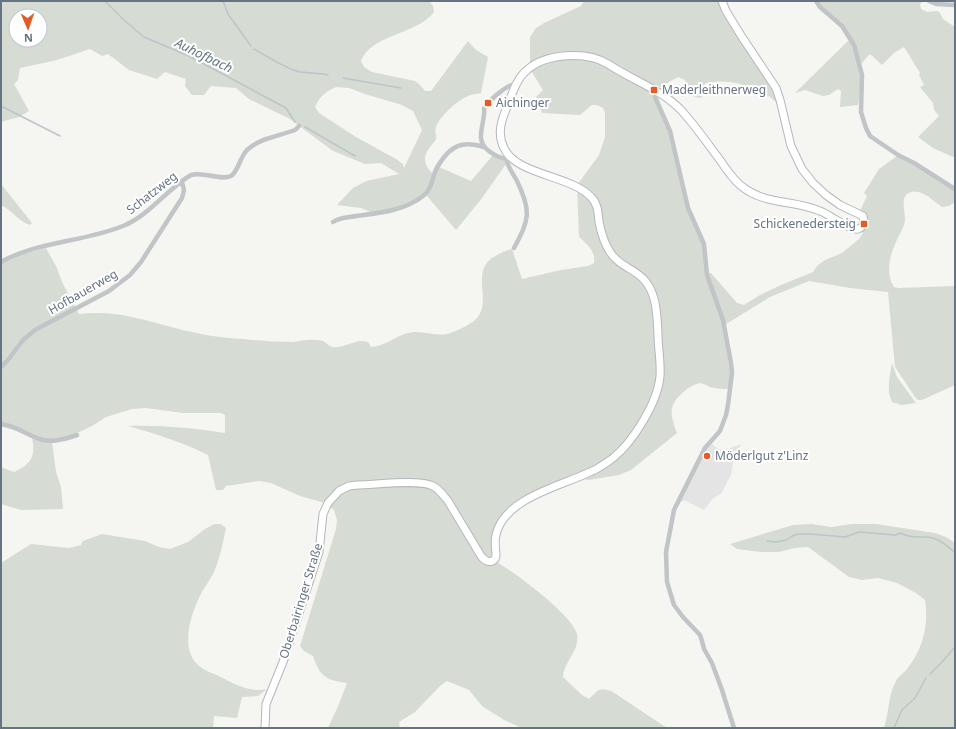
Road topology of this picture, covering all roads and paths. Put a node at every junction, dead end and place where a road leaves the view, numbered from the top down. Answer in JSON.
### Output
{"nodes":[{"id":1,"x":722,"y":1,"type":"edge"},
{"id":2,"x":816,"y":1,"type":"edge"},
{"id":3,"x":929,"y":1,"type":"edge"},
{"id":4,"x":955,"y":5,"type":"edge"},
{"id":5,"x":517,"y":84,"type":"junction"},
{"id":6,"x":657,"y":92,"type":"junction"},
{"id":7,"x":299,"y":126,"type":"dead end"},
{"id":8,"x":484,"y":147,"type":"junction"},
{"id":9,"x":507,"y":158,"type":"junction"},
{"id":10,"x":182,"y":182,"type":"junction"},
{"id":11,"x":955,"y":189,"type":"edge"},
{"id":12,"x":332,"y":222,"type":"dead end"},
{"id":13,"x":514,"y":248,"type":"dead end"},
{"id":14,"x":1,"y":262,"type":"edge"},
{"id":15,"x":1,"y":367,"type":"edge"},
{"id":16,"x":1,"y":424,"type":"edge"},
{"id":17,"x":78,"y":435,"type":"dead end"},
{"id":18,"x":265,"y":728,"type":"edge"},
{"id":19,"x":734,"y":728,"type":"edge"}],
"edges":[{"from":1,"to":6,"type":"street"},
{"from":2,"to":11,"type":"street"},
{"from":3,"to":4,"type":"street"},
{"from":5,"to":6,"type":"street"},
{"from":5,"to":8,"type":"street"},
{"from":5,"to":9,"type":"street"},
{"from":6,"to":19,"type":"street"},
{"from":7,"to":10,"type":"street","name":"Schatzweg"},
{"from":8,"to":9,"type":"street","name":"Oberbairinger Straße"},
{"from":8,"to":12,"type":"street","name":"Oberbairinger Straße"},
{"from":9,"to":13,"type":"street"},
{"from":9,"to":18,"type":"street","name":"Oberbairinger Straße"},
{"from":10,"to":14,"type":"street","name":"Schatzweg"},
{"from":10,"to":15,"type":"street","name":"Hofbauerweg"},
{"from":16,"to":17,"type":"street"}]}
